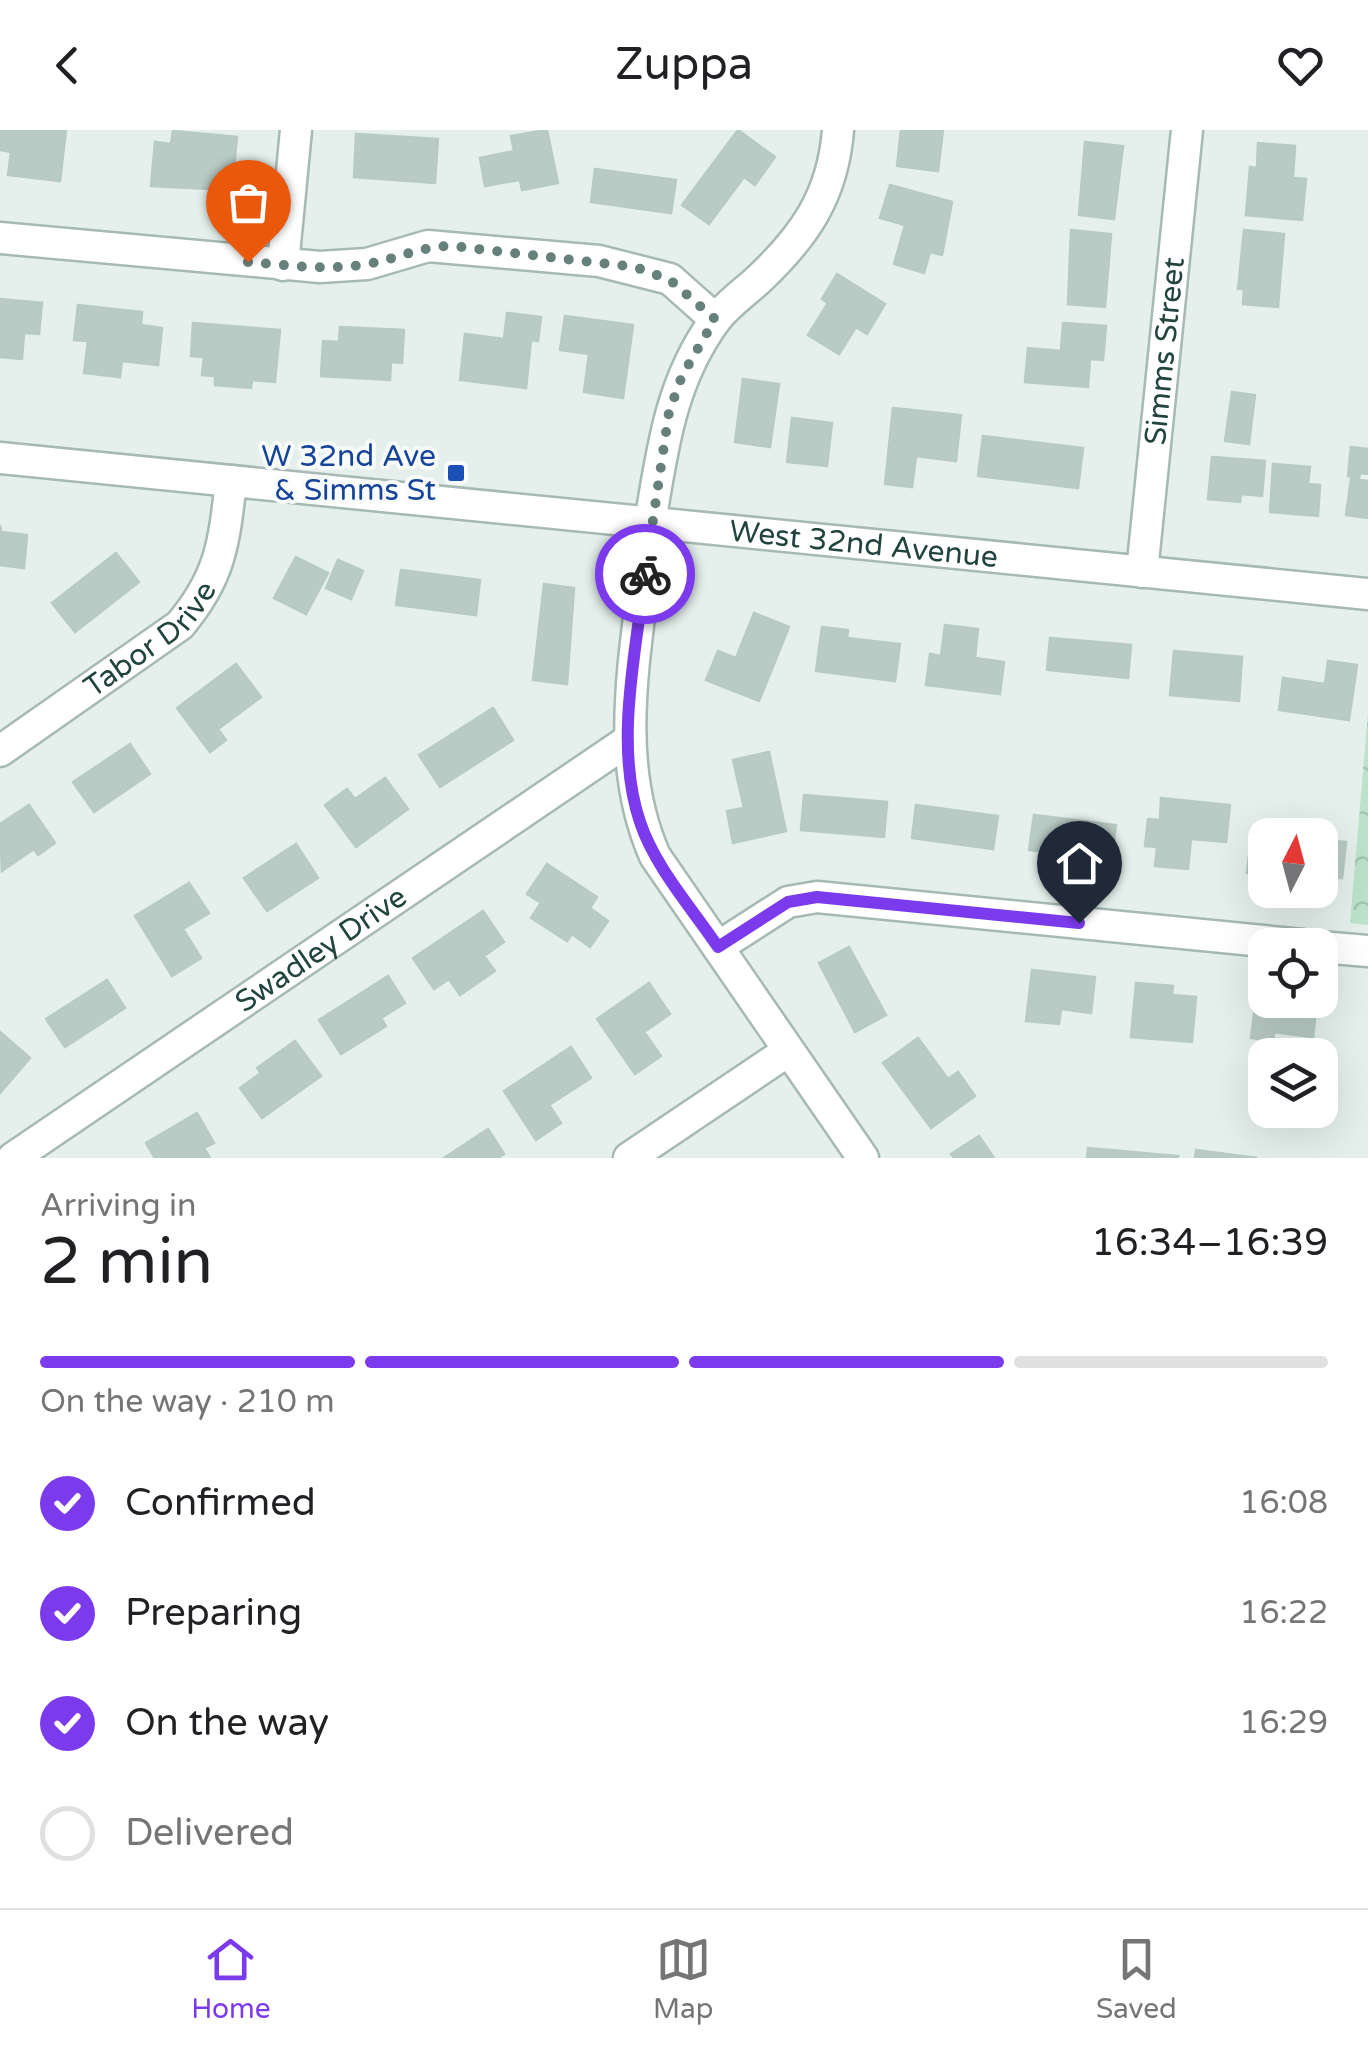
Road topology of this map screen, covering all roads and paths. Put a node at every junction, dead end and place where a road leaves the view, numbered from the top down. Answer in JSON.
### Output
{"nodes":[{"id":1,"x":296,"y":130,"type":"edge"},
{"id":2,"x":838,"y":130,"type":"edge"},
{"id":3,"x":1187,"y":130,"type":"edge"},
{"id":4,"x":0,"y":238,"type":"edge"},
{"id":5,"x":284,"y":265,"type":"junction"},
{"id":6,"x":715,"y":319,"type":"junction"},
{"id":7,"x":0,"y":458,"type":"edge"},
{"id":8,"x":231,"y":481,"type":"junction"},
{"id":9,"x":650,"y":524,"type":"junction"},
{"id":10,"x":1142,"y":572,"type":"junction"},
{"id":11,"x":1368,"y":594,"type":"edge"},
{"id":12,"x":629,"y":740,"type":"junction"},
{"id":13,"x":0,"y":751,"type":"edge"},
{"id":14,"x":1248,"y":940,"type":"edge"},
{"id":15,"x":718,"y":947,"type":"junction"},
{"id":16,"x":1338,"y":949,"type":"edge"},
{"id":17,"x":1368,"y":952,"type":"edge"},
{"id":18,"x":788,"y":1051,"type":"junction"},
{"id":19,"x":13,"y":1158,"type":"edge"},
{"id":20,"x":628,"y":1158,"type":"edge"},
{"id":21,"x":862,"y":1158,"type":"edge"}],
"edges":[{"from":1,"to":5,"type":"street"},
{"from":2,"to":6,"type":"street"},
{"from":3,"to":10,"type":"street","name":"Simms Street"},
{"from":4,"to":5,"type":"street"},
{"from":5,"to":6,"type":"street"},
{"from":6,"to":9,"type":"street"},
{"from":7,"to":8,"type":"street","name":"West 32nd Avenue"},
{"from":8,"to":9,"type":"street","name":"West 32nd Avenue"},
{"from":8,"to":13,"type":"street","name":"Tabor Drive"},
{"from":9,"to":10,"type":"street","name":"West 32nd Avenue"},
{"from":9,"to":12,"type":"street"},
{"from":10,"to":11,"type":"street","name":"West 32nd Avenue"},
{"from":12,"to":15,"type":"street"},
{"from":12,"to":19,"type":"street","name":"Swadley Drive"},
{"from":14,"to":15,"type":"street"},
{"from":15,"to":18,"type":"street"},
{"from":16,"to":17,"type":"street"},
{"from":18,"to":20,"type":"street"},
{"from":18,"to":21,"type":"street"}]}
